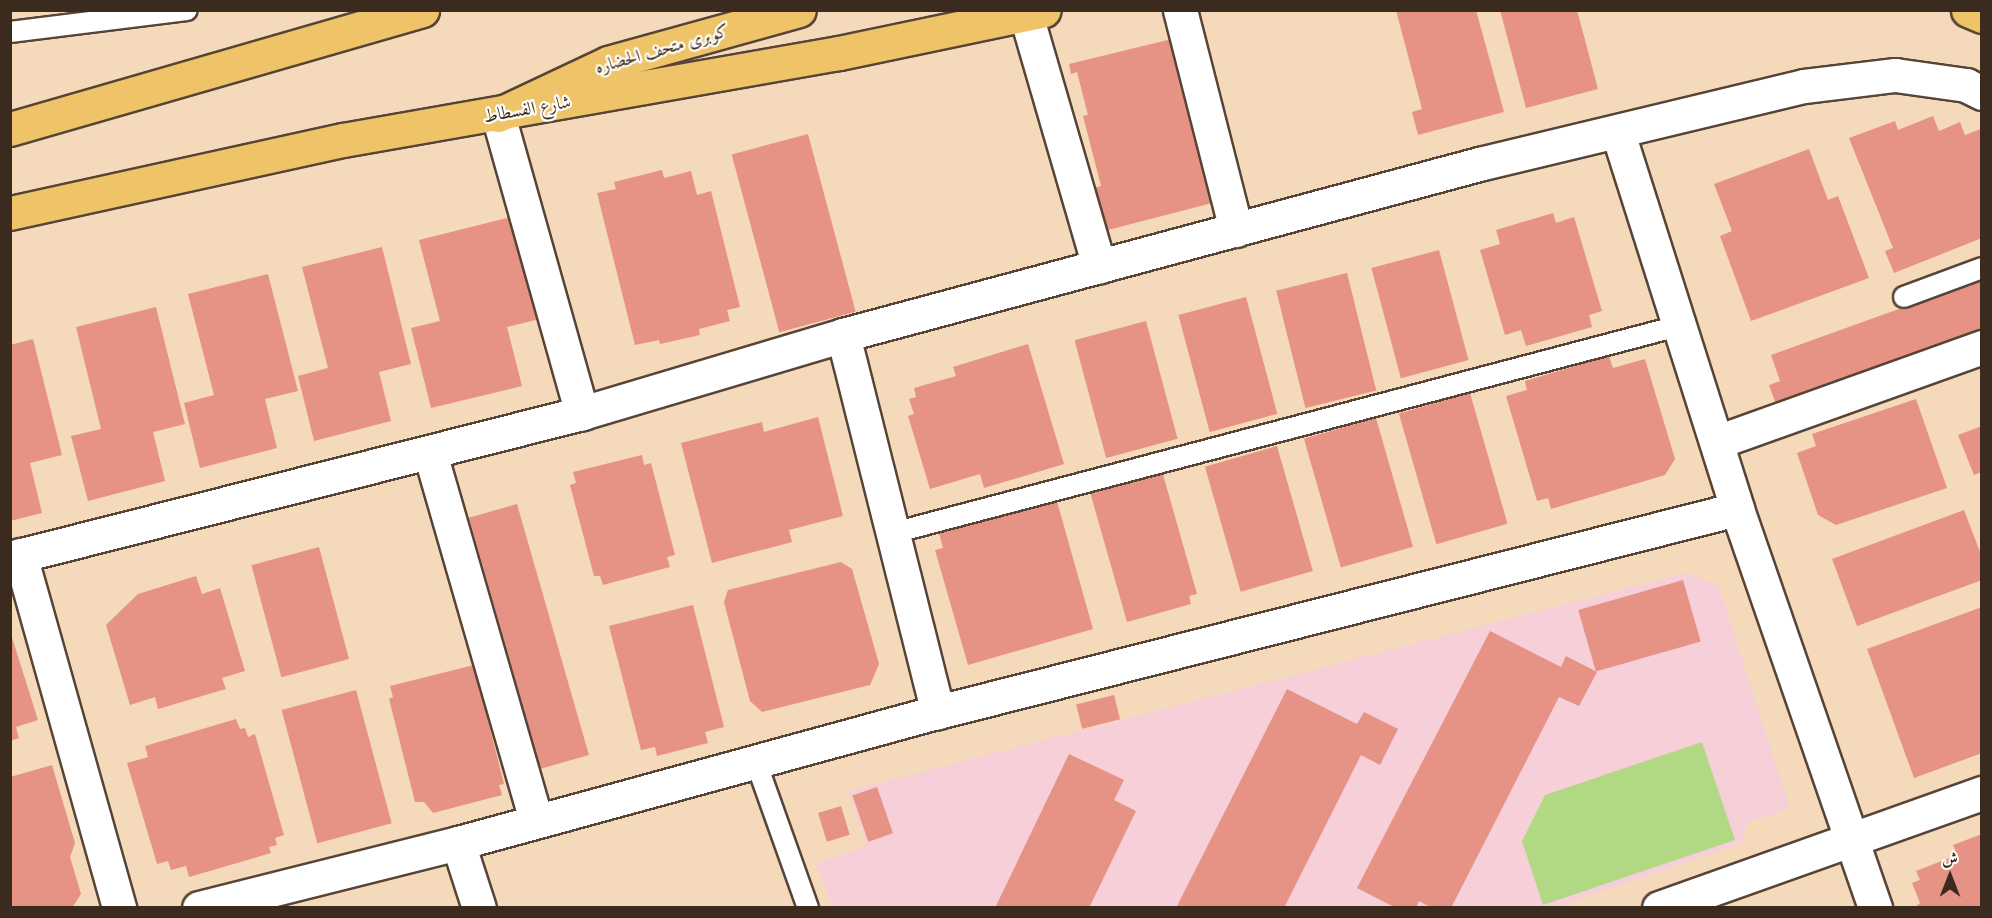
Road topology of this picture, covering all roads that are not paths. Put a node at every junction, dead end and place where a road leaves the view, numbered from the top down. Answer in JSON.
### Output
{"nodes":[{"id":1,"x":187,"y":10,"type":"edge"},
{"id":2,"x":422,"y":10,"type":"edge"},
{"id":3,"x":799,"y":10,"type":"edge"},
{"id":4,"x":1180,"y":10,"type":"edge"},
{"id":5,"x":1968,"y":10,"type":"edge"},
{"id":6,"x":1035,"y":13,"type":"edge"},
{"id":7,"x":1982,"y":16,"type":"edge"},
{"id":8,"x":10,"y":32,"type":"edge"},
{"id":9,"x":1982,"y":93,"type":"edge"},
{"id":10,"x":498,"y":115,"type":"junction"},
{"id":11,"x":10,"y":129,"type":"edge"},
{"id":12,"x":1618,"y":133,"type":"junction"},
{"id":13,"x":10,"y":213,"type":"edge"},
{"id":14,"x":1236,"y":230,"type":"junction"},
{"id":15,"x":1099,"y":267,"type":"junction"},
{"id":16,"x":1982,"y":268,"type":"edge"},
{"id":17,"x":1904,"y":297,"type":"dead end"},
{"id":18,"x":1678,"y":326,"type":"junction"},
{"id":19,"x":843,"y":335,"type":"junction"},
{"id":20,"x":1982,"y":347,"type":"edge"},
{"id":21,"x":582,"y":413,"type":"junction"},
{"id":22,"x":1717,"y":442,"type":"junction"},
{"id":23,"x":430,"y":453,"type":"junction"},
{"id":24,"x":1737,"y":509,"type":"junction"},
{"id":25,"x":893,"y":533,"type":"junction"},
{"id":26,"x":15,"y":557,"type":"edge"},
{"id":27,"x":938,"y":712,"type":"junction"},
{"id":28,"x":756,"y":762,"type":"junction"},
{"id":29,"x":1982,"y":793,"type":"edge"},
{"id":30,"x":536,"y":820,"type":"junction"},
{"id":31,"x":1852,"y":840,"type":"junction"},
{"id":32,"x":458,"y":843,"type":"junction"},
{"id":33,"x":119,"y":908,"type":"edge"},
{"id":34,"x":199,"y":908,"type":"edge"},
{"id":35,"x":478,"y":908,"type":"edge"},
{"id":36,"x":808,"y":908,"type":"edge"},
{"id":37,"x":1659,"y":908,"type":"edge"},
{"id":38,"x":1875,"y":908,"type":"edge"}],
"edges":[{"from":1,"to":8,"type":"lane"},
{"from":2,"to":11,"type":"main road"},
{"from":3,"to":10,"type":"main road","name":"كوبرى متحف الحضاره"},
{"from":4,"to":14,"type":"street"},
{"from":5,"to":7,"type":"main road"},
{"from":6,"to":10,"type":"main road","name":"شارع الفسطاط"},
{"from":6,"to":15,"type":"street"},
{"from":9,"to":12,"type":"street"},
{"from":10,"to":13,"type":"main road","name":"شارع الفسطاط"},
{"from":10,"to":21,"type":"street"},
{"from":12,"to":14,"type":"street"},
{"from":12,"to":18,"type":"street"},
{"from":14,"to":15,"type":"street"},
{"from":15,"to":19,"type":"street"},
{"from":16,"to":17,"type":"lane"},
{"from":18,"to":22,"type":"street"},
{"from":18,"to":25,"type":"lane"},
{"from":19,"to":21,"type":"street"},
{"from":19,"to":25,"type":"street"},
{"from":20,"to":22,"type":"street"},
{"from":21,"to":23,"type":"street"},
{"from":22,"to":24,"type":"street"},
{"from":23,"to":26,"type":"street"},
{"from":23,"to":30,"type":"street"},
{"from":24,"to":27,"type":"street"},
{"from":24,"to":31,"type":"street"},
{"from":25,"to":27,"type":"street"},
{"from":26,"to":33,"type":"street"},
{"from":27,"to":28,"type":"street"},
{"from":28,"to":30,"type":"street"},
{"from":28,"to":36,"type":"lane"},
{"from":29,"to":31,"type":"street"},
{"from":30,"to":32,"type":"street"},
{"from":31,"to":37,"type":"street"},
{"from":31,"to":38,"type":"street"},
{"from":32,"to":34,"type":"street"},
{"from":32,"to":35,"type":"street"}]}
